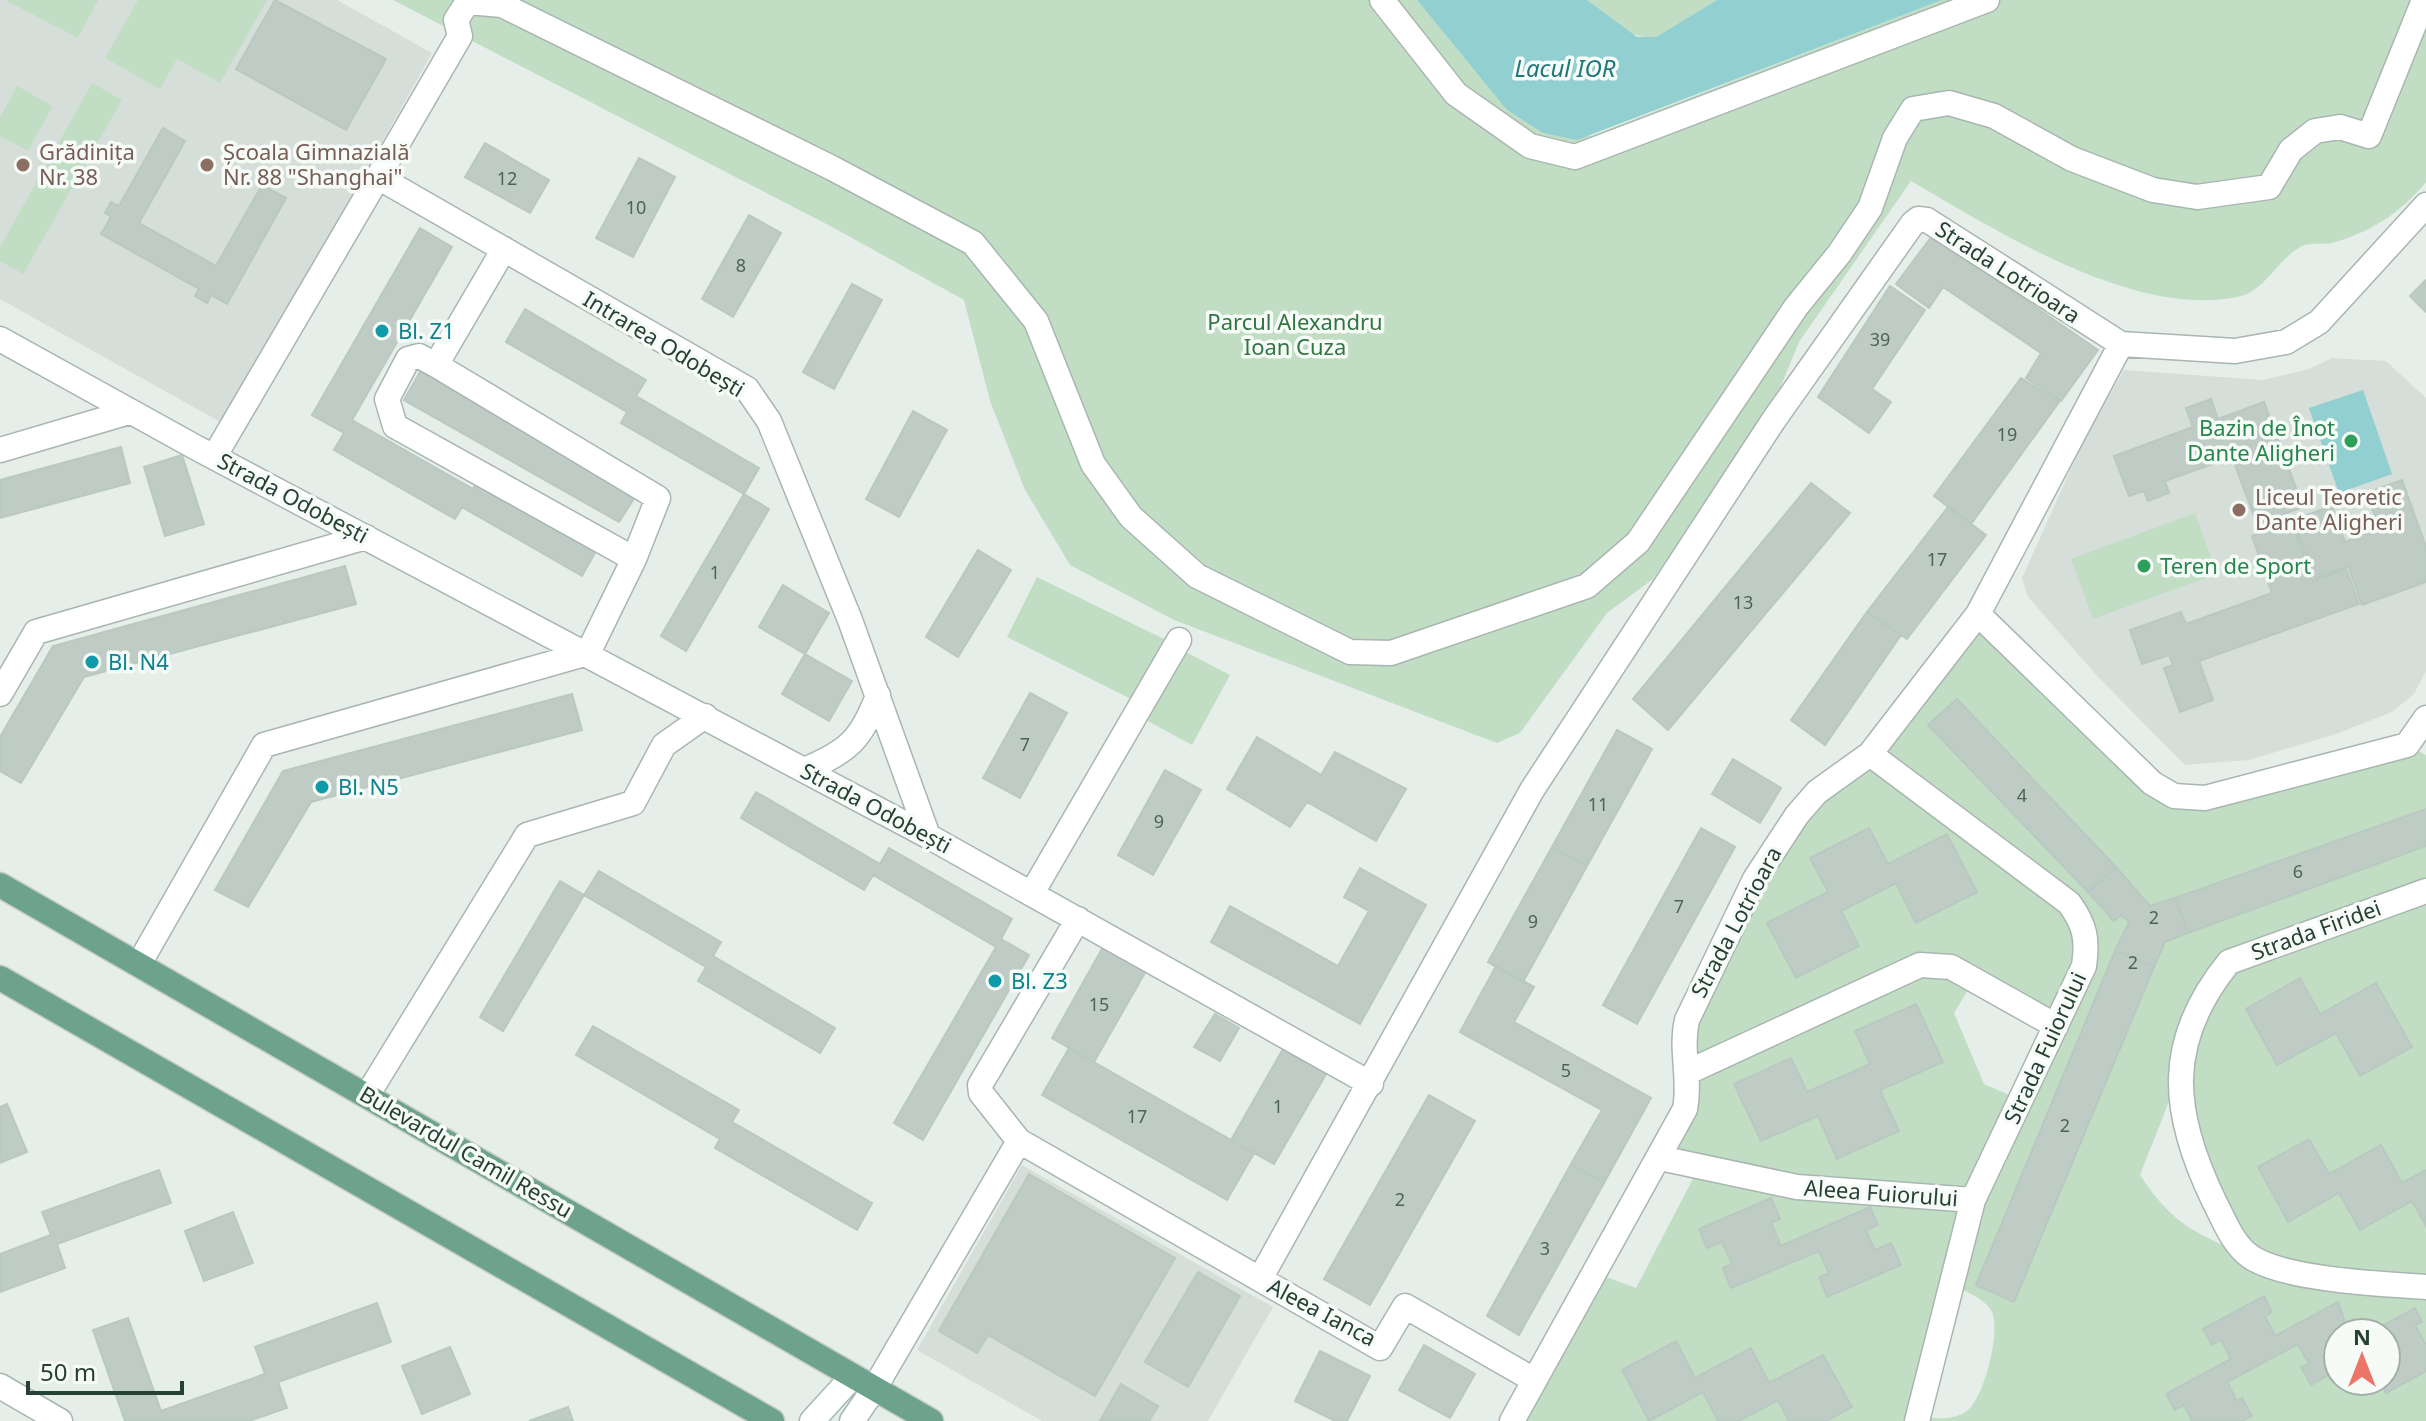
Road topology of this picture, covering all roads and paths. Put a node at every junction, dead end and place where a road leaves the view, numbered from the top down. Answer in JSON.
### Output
{"nodes":[{"id":1,"x":1382,"y":0,"type":"edge"},
{"id":2,"x":1987,"y":0,"type":"edge"},
{"id":3,"x":2424,"y":0,"type":"edge"},
{"id":4,"x":468,"y":1,"type":"edge"},
{"id":5,"x":378,"y":177,"type":"junction"},
{"id":6,"x":2421,"y":212,"type":"edge"},
{"id":7,"x":504,"y":249,"type":"junction"},
{"id":8,"x":0,"y":339,"type":"edge"},
{"id":9,"x":2121,"y":344,"type":"junction"},
{"id":10,"x":436,"y":365,"type":"junction"},
{"id":11,"x":129,"y":412,"type":"junction"},
{"id":12,"x":0,"y":450,"type":"edge"},
{"id":13,"x":214,"y":457,"type":"junction"},
{"id":14,"x":366,"y":537,"type":"junction"},
{"id":15,"x":634,"y":559,"type":"junction"},
{"id":16,"x":1978,"y":614,"type":"junction"},
{"id":17,"x":1179,"y":640,"type":"dead end"},
{"id":18,"x":588,"y":653,"type":"junction"},
{"id":19,"x":0,"y":694,"type":"edge"},
{"id":20,"x":878,"y":695,"type":"junction"},
{"id":21,"x":705,"y":716,"type":"junction"},
{"id":22,"x":2426,"y":718,"type":"edge"},
{"id":23,"x":2416,"y":750,"type":"edge"},
{"id":24,"x":1870,"y":754,"type":"junction"},
{"id":25,"x":804,"y":770,"type":"junction"},
{"id":26,"x":928,"y":836,"type":"junction"},
{"id":27,"x":0,"y":885,"type":"edge"},
{"id":28,"x":2426,"y":891,"type":"edge"},
{"id":29,"x":1032,"y":893,"type":"junction"},
{"id":30,"x":1078,"y":919,"type":"junction"},
{"id":31,"x":139,"y":964,"type":"junction"},
{"id":32,"x":0,"y":978,"type":"edge"},
{"id":33,"x":2056,"y":1026,"type":"junction"},
{"id":34,"x":1388,"y":1053,"type":"joint"},
{"id":35,"x":1688,"y":1072,"type":"junction"},
{"id":36,"x":1371,"y":1084,"type":"junction"},
{"id":37,"x":368,"y":1094,"type":"junction"},
{"id":38,"x":1019,"y":1141,"type":"junction"},
{"id":39,"x":1660,"y":1158,"type":"junction"},
{"id":40,"x":1973,"y":1200,"type":"junction"},
{"id":41,"x":1260,"y":1279,"type":"junction"},
{"id":42,"x":2426,"y":1287,"type":"edge"},
{"id":43,"x":1534,"y":1380,"type":"junction"},
{"id":44,"x":863,"y":1383,"type":"junction"},
{"id":45,"x":0,"y":1386,"type":"edge"},
{"id":46,"x":741,"y":1412,"type":"edge"},
{"id":47,"x":33,"y":1414,"type":"edge"},
{"id":48,"x":60,"y":1421,"type":"edge"},
{"id":49,"x":772,"y":1421,"type":"edge"},
{"id":50,"x":812,"y":1421,"type":"edge"},
{"id":51,"x":852,"y":1421,"type":"edge"},
{"id":52,"x":931,"y":1421,"type":"edge"},
{"id":53,"x":1512,"y":1421,"type":"edge"},
{"id":54,"x":1917,"y":1421,"type":"edge"}],
"edges":[{"from":1,"to":2,"type":"street"},
{"from":3,"to":4,"type":"street"},
{"from":4,"to":5,"type":"street"},
{"from":5,"to":7,"type":"street","name":"Intrarea Odobești"},
{"from":5,"to":13,"type":"street"},
{"from":6,"to":9,"type":"street","name":"Strada Lotrioara"},
{"from":7,"to":10,"type":"street"},
{"from":7,"to":20,"type":"street","name":"Intrarea Odobești"},
{"from":8,"to":11,"type":"street","name":"Strada Odobești"},
{"from":9,"to":16,"type":"street","name":"Strada Lotrioara"},
{"from":9,"to":34,"type":"street","name":"Strada Lotrioara"},
{"from":10,"to":15,"type":"street"},
{"from":10,"to":15,"type":"street"},
{"from":11,"to":12,"type":"street"},
{"from":11,"to":13,"type":"street","name":"Strada Odobești"},
{"from":13,"to":14,"type":"street","name":"Strada Odobești"},
{"from":14,"to":18,"type":"street","name":"Strada Odobești"},
{"from":14,"to":19,"type":"street"},
{"from":15,"to":18,"type":"street"},
{"from":16,"to":23,"type":"street"},
{"from":16,"to":24,"type":"street","name":"Strada Lotrioara"},
{"from":17,"to":29,"type":"street"},
{"from":18,"to":21,"type":"street","name":"Strada Odobești"},
{"from":18,"to":31,"type":"street"},
{"from":20,"to":25,"type":"street"},
{"from":20,"to":26,"type":"street","name":"Intrarea Odobești"},
{"from":21,"to":25,"type":"street","name":"Strada Odobești"},
{"from":21,"to":37,"type":"street"},
{"from":22,"to":23,"type":"street"},
{"from":24,"to":33,"type":"street","name":"Strada Fuiorului"},
{"from":24,"to":35,"type":"street","name":"Strada Lotrioara"},
{"from":25,"to":26,"type":"street","name":"Strada Odobești"},
{"from":26,"to":29,"type":"street","name":"Strada Odobești"},
{"from":27,"to":31,"type":"main road","name":"Bulevardul Camil Ressu"},
{"from":28,"to":42,"type":"street","name":"Strada Firidei"},
{"from":29,"to":30,"type":"street","name":"Strada Odobești"},
{"from":30,"to":36,"type":"street","name":"Strada Odobești"},
{"from":30,"to":38,"type":"street"},
{"from":31,"to":37,"type":"main road","name":"Bulevardul Camil Ressu"},
{"from":32,"to":46,"type":"main road"},
{"from":33,"to":35,"type":"street"},
{"from":33,"to":40,"type":"street","name":"Strada Fuiorului"},
{"from":34,"to":36,"type":"street","name":"Aleea Ianca"},
{"from":35,"to":39,"type":"street","name":"Strada Lotrioara"},
{"from":36,"to":41,"type":"street","name":"Aleea Ianca"},
{"from":37,"to":44,"type":"main road","name":"Bulevardul Camil Ressu"},
{"from":38,"to":41,"type":"street","name":"Aleea Ianca"},
{"from":38,"to":44,"type":"street"},
{"from":39,"to":40,"type":"street","name":"Aleea Fuiorului"},
{"from":39,"to":43,"type":"street","name":"Strada Lotrioara"},
{"from":40,"to":54,"type":"street","name":"Aleea Fuiorului"},
{"from":41,"to":43,"type":"street","name":"Aleea Ianca"},
{"from":43,"to":53,"type":"street","name":"Strada Lotrioara"},
{"from":44,"to":50,"type":"street"},
{"from":44,"to":51,"type":"street"},
{"from":44,"to":52,"type":"main road","name":"Bulevardul Camil Ressu"},
{"from":45,"to":47,"type":"street"},
{"from":46,"to":49,"type":"main road"},
{"from":47,"to":48,"type":"street"}]}
